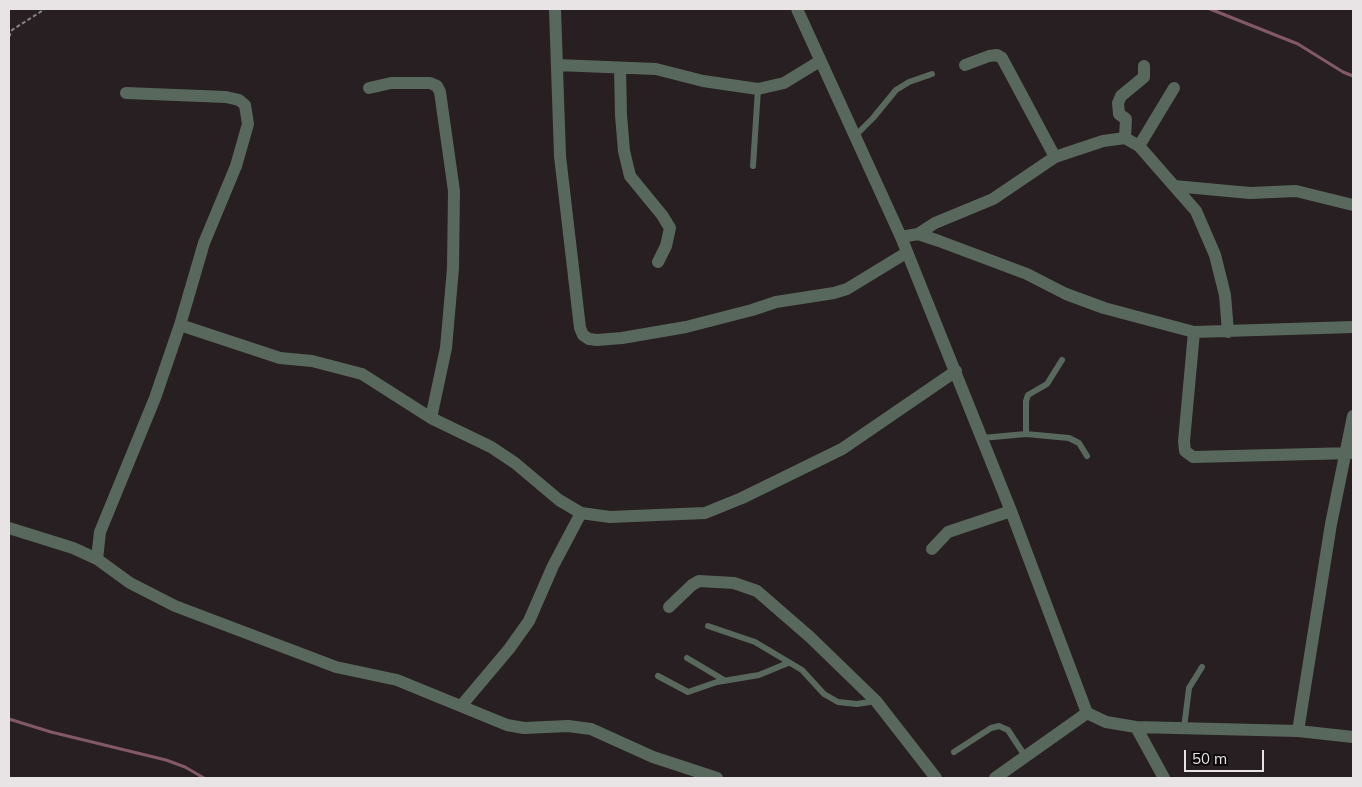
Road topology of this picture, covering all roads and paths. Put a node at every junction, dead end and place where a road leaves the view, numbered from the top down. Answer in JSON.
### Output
{"nodes":[{"id":1,"x":45,"y":9,"type":"edge"},
{"id":2,"x":555,"y":9,"type":"edge"},
{"id":3,"x":797,"y":9,"type":"edge"},
{"id":4,"x":9,"y":37,"type":"edge"},
{"id":5,"x":820,"y":61,"type":"junction"},
{"id":6,"x":557,"y":65,"type":"junction"},
{"id":7,"x":965,"y":65,"type":"dead end"},
{"id":8,"x":1144,"y":66,"type":"dead end"},
{"id":9,"x":620,"y":68,"type":"junction"},
{"id":10,"x":932,"y":74,"type":"dead end"},
{"id":11,"x":369,"y":88,"type":"dead end"},
{"id":12,"x":1174,"y":88,"type":"dead end"},
{"id":13,"x":758,"y":89,"type":"junction"},
{"id":14,"x":126,"y":93,"type":"dead end"},
{"id":15,"x":855,"y":136,"type":"junction"},
{"id":16,"x":1126,"y":138,"type":"junction"},
{"id":17,"x":1139,"y":146,"type":"junction"},
{"id":18,"x":1055,"y":157,"type":"junction"},
{"id":19,"x":753,"y":166,"type":"dead end"},
{"id":20,"x":1174,"y":186,"type":"junction"},
{"id":21,"x":1353,"y":205,"type":"edge"},
{"id":22,"x":918,"y":234,"type":"junction"},
{"id":23,"x":901,"y":237,"type":"junction"},
{"id":24,"x":906,"y":253,"type":"junction"},
{"id":25,"x":658,"y":262,"type":"dead end"},
{"id":26,"x":180,"y":325,"type":"junction"},
{"id":27,"x":1353,"y":327,"type":"edge"},
{"id":28,"x":1194,"y":332,"type":"junction"},
{"id":29,"x":1228,"y":332,"type":"junction"},
{"id":30,"x":1062,"y":360,"type":"dead end"},
{"id":31,"x":956,"y":372,"type":"junction"},
{"id":32,"x":1353,"y":416,"type":"edge"},
{"id":33,"x":431,"y":418,"type":"junction"},
{"id":34,"x":1026,"y":434,"type":"junction"},
{"id":35,"x":982,"y":438,"type":"junction"},
{"id":36,"x":1350,"y":453,"type":"edge"},
{"id":37,"x":1087,"y":456,"type":"dead end"},
{"id":38,"x":1011,"y":511,"type":"junction"},
{"id":39,"x":581,"y":513,"type":"junction"},
{"id":40,"x":9,"y":528,"type":"edge"},
{"id":41,"x":932,"y":549,"type":"dead end"},
{"id":42,"x":97,"y":559,"type":"junction"},
{"id":43,"x":669,"y":607,"type":"dead end"},
{"id":44,"x":708,"y":626,"type":"dead end"},
{"id":45,"x":686,"y":658,"type":"dead end"},
{"id":46,"x":788,"y":663,"type":"junction"},
{"id":47,"x":1202,"y":667,"type":"dead end"},
{"id":48,"x":658,"y":676,"type":"dead end"},
{"id":49,"x":724,"y":680,"type":"junction"},
{"id":50,"x":876,"y":701,"type":"junction"},
{"id":51,"x":461,"y":706,"type":"junction"},
{"id":52,"x":1087,"y":713,"type":"junction"},
{"id":53,"x":1136,"y":727,"type":"junction"},
{"id":54,"x":1184,"y":728,"type":"junction"},
{"id":55,"x":1298,"y":731,"type":"junction"},
{"id":56,"x":1353,"y":737,"type":"edge"},
{"id":57,"x":954,"y":752,"type":"dead end"},
{"id":58,"x":1025,"y":756,"type":"junction"},
{"id":59,"x":717,"y":778,"type":"edge"},
{"id":60,"x":936,"y":778,"type":"edge"},
{"id":61,"x":995,"y":778,"type":"edge"},
{"id":62,"x":1164,"y":778,"type":"edge"}],
"edges":[{"from":1,"to":4,"type":"path"},
{"from":2,"to":6,"type":"street"},
{"from":3,"to":5,"type":"street"},
{"from":5,"to":13,"type":"street"},
{"from":5,"to":15,"type":"street"},
{"from":6,"to":9,"type":"street"},
{"from":6,"to":24,"type":"street"},
{"from":7,"to":18,"type":"street"},
{"from":8,"to":16,"type":"street"},
{"from":9,"to":13,"type":"street"},
{"from":9,"to":25,"type":"street"},
{"from":10,"to":15,"type":"lane"},
{"from":11,"to":33,"type":"street"},
{"from":12,"to":17,"type":"street"},
{"from":13,"to":19,"type":"lane"},
{"from":14,"to":26,"type":"street"},
{"from":15,"to":23,"type":"street"},
{"from":16,"to":17,"type":"street"},
{"from":16,"to":18,"type":"street"},
{"from":17,"to":20,"type":"street"},
{"from":18,"to":22,"type":"street"},
{"from":20,"to":21,"type":"street"},
{"from":20,"to":29,"type":"street"},
{"from":22,"to":23,"type":"street"},
{"from":22,"to":28,"type":"street"},
{"from":23,"to":24,"type":"street"},
{"from":24,"to":31,"type":"street"},
{"from":26,"to":33,"type":"street"},
{"from":26,"to":42,"type":"street"},
{"from":27,"to":29,"type":"street"},
{"from":28,"to":29,"type":"street"},
{"from":28,"to":36,"type":"street"},
{"from":30,"to":34,"type":"lane"},
{"from":31,"to":35,"type":"street"},
{"from":31,"to":39,"type":"street"},
{"from":32,"to":36,"type":"street"},
{"from":33,"to":39,"type":"street"},
{"from":34,"to":35,"type":"lane"},
{"from":34,"to":37,"type":"lane"},
{"from":35,"to":38,"type":"street"},
{"from":36,"to":55,"type":"street"},
{"from":38,"to":41,"type":"street"},
{"from":38,"to":52,"type":"street"},
{"from":39,"to":51,"type":"street"},
{"from":40,"to":42,"type":"street"},
{"from":42,"to":51,"type":"street"},
{"from":43,"to":50,"type":"street"},
{"from":44,"to":46,"type":"lane"},
{"from":45,"to":49,"type":"lane"},
{"from":46,"to":49,"type":"lane"},
{"from":46,"to":50,"type":"lane"},
{"from":47,"to":54,"type":"lane"},
{"from":48,"to":49,"type":"lane"},
{"from":50,"to":60,"type":"street"},
{"from":51,"to":59,"type":"street"},
{"from":52,"to":53,"type":"street"},
{"from":52,"to":58,"type":"street"},
{"from":53,"to":54,"type":"street"},
{"from":53,"to":62,"type":"street"},
{"from":54,"to":55,"type":"street"},
{"from":55,"to":56,"type":"street"},
{"from":57,"to":58,"type":"lane"},
{"from":58,"to":61,"type":"street"}]}
